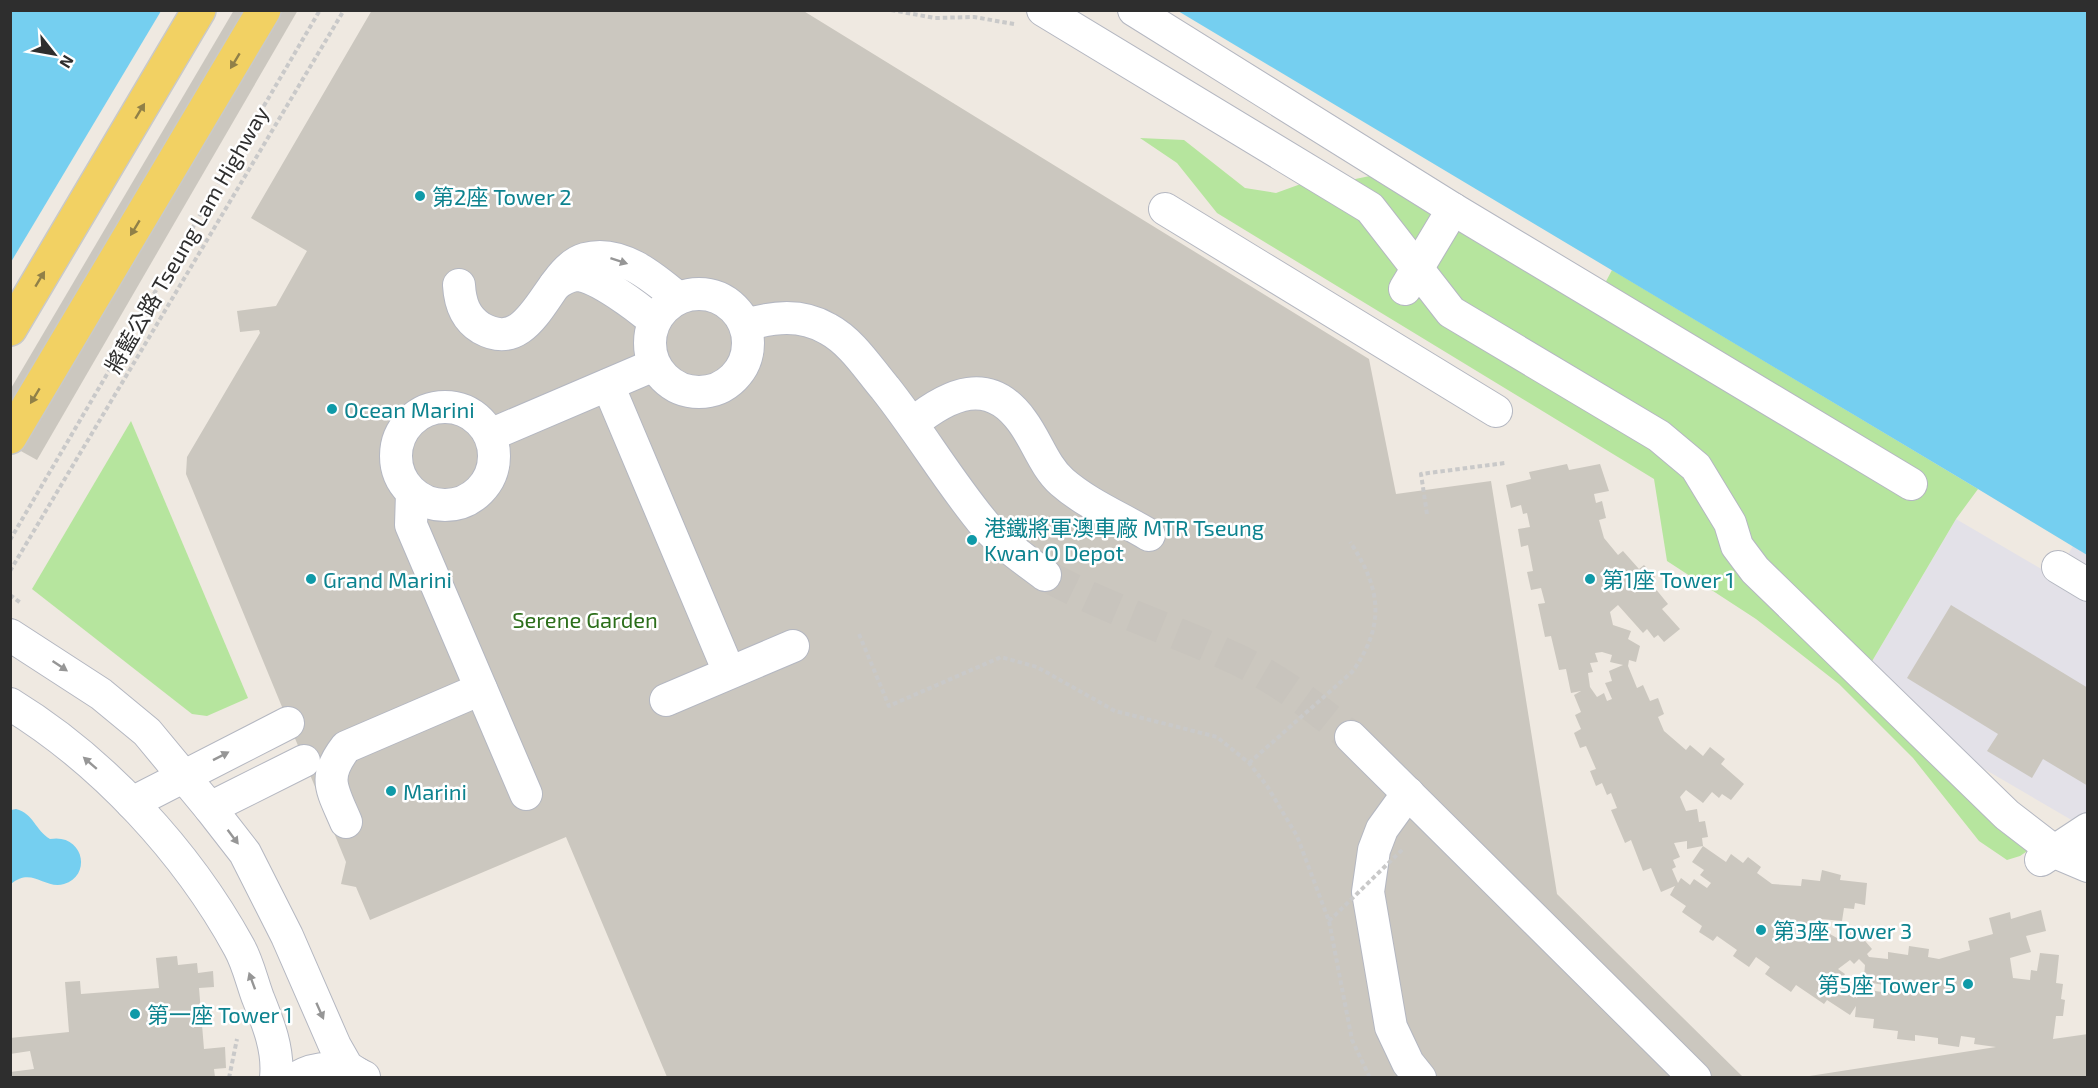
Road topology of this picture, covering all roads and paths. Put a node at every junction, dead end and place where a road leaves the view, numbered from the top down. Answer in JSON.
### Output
{"nodes":[{"id":1,"x":200,"y":10,"type":"edge"},
{"id":2,"x":264,"y":10,"type":"edge"},
{"id":3,"x":320,"y":10,"type":"edge"},
{"id":4,"x":344,"y":10,"type":"edge"},
{"id":5,"x":1043,"y":10,"type":"edge"},
{"id":6,"x":1134,"y":10,"type":"edge"},
{"id":7,"x":1453,"y":208,"type":"junction"},
{"id":8,"x":1165,"y":209,"type":"dead end"},
{"id":9,"x":1411,"y":279,"type":"junction"},
{"id":10,"x":459,"y":285,"type":"dead end"},
{"id":11,"x":552,"y":287,"type":"junction"},
{"id":12,"x":678,"y":298,"type":"junction"},
{"id":13,"x":654,"y":321,"type":"junction"},
{"id":14,"x":744,"y":325,"type":"junction"},
{"id":15,"x":10,"y":329,"type":"edge"},
{"id":16,"x":654,"y":365,"type":"junction"},
{"id":17,"x":608,"y":385,"type":"junction"},
{"id":18,"x":1496,"y":411,"type":"dead end"},
{"id":19,"x":913,"y":423,"type":"junction"},
{"id":20,"x":490,"y":435,"type":"junction"},
{"id":21,"x":10,"y":437,"type":"edge"},
{"id":22,"x":1505,"y":463,"type":"dead end"},
{"id":23,"x":1911,"y":484,"type":"dead end"},
{"id":24,"x":412,"y":494,"type":"junction"},
{"id":25,"x":1427,"y":514,"type":"dead end"},
{"id":26,"x":1149,"y":535,"type":"dead end"},
{"id":27,"x":10,"y":540,"type":"edge"},
{"id":28,"x":1350,"y":542,"type":"dead end"},
{"id":29,"x":2058,"y":567,"type":"dead end"},
{"id":30,"x":10,"y":572,"type":"edge"},
{"id":31,"x":1045,"y":574,"type":"tunnel mouth"},
{"id":32,"x":2088,"y":585,"type":"edge"},
{"id":33,"x":859,"y":633,"type":"dead end"},
{"id":34,"x":10,"y":635,"type":"edge"},
{"id":35,"x":793,"y":646,"type":"dead end"},
{"id":36,"x":729,"y":672,"type":"junction"},
{"id":37,"x":481,"y":689,"type":"junction"},
{"id":38,"x":666,"y":699,"type":"dead end"},
{"id":39,"x":10,"y":704,"type":"edge"},
{"id":40,"x":288,"y":723,"type":"dead end"},
{"id":41,"x":1351,"y":737,"type":"tunnel mouth"},
{"id":42,"x":304,"y":761,"type":"dead end"},
{"id":43,"x":1249,"y":763,"type":"junction"},
{"id":44,"x":183,"y":775,"type":"junction"},
{"id":45,"x":1408,"y":793,"type":"junction"},
{"id":46,"x":526,"y":794,"type":"dead end"},
{"id":47,"x":132,"y":803,"type":"junction"},
{"id":48,"x":210,"y":808,"type":"junction"},
{"id":49,"x":346,"y":822,"type":"dead end"},
{"id":50,"x":2088,"y":829,"type":"edge"},
{"id":51,"x":1404,"y":848,"type":"dead end"},
{"id":52,"x":2048,"y":856,"type":"junction"},
{"id":53,"x":2088,"y":866,"type":"edge"},
{"id":54,"x":1329,"y":921,"type":"junction"},
{"id":55,"x":236,"y":1034,"type":"dead end"},
{"id":56,"x":361,"y":1076,"type":"edge"},
{"id":57,"x":229,"y":1077,"type":"edge"},
{"id":58,"x":276,"y":1077,"type":"edge"},
{"id":59,"x":296,"y":1077,"type":"edge"},
{"id":60,"x":1370,"y":1077,"type":"edge"},
{"id":61,"x":1420,"y":1077,"type":"edge"},
{"id":62,"x":1695,"y":1077,"type":"edge"}],
"edges":[{"from":15,"to":1,"type":"main road","one_way":true},
{"from":2,"to":21,"type":"main road","one_way":true},
{"from":3,"to":27,"type":"path","name":"將藍公路 Tseung Lam Highway"},
{"from":4,"to":30,"type":"path"},
{"from":5,"to":9,"type":"street"},
{"from":6,"to":7,"type":"street"},
{"from":7,"to":9,"type":"street"},
{"from":7,"to":23,"type":"street"},
{"from":8,"to":18,"type":"street"},
{"from":9,"to":52,"type":"street"},
{"from":10,"to":11,"type":"street"},
{"from":11,"to":12,"type":"street","one_way":true},
{"from":11,"to":13,"type":"street"},
{"from":12,"to":13,"type":"street"},
{"from":12,"to":14,"type":"street"},
{"from":13,"to":16,"type":"street"},
{"from":14,"to":16,"type":"street"},
{"from":14,"to":19,"type":"street"},
{"from":16,"to":17,"type":"street"},
{"from":17,"to":20,"type":"street"},
{"from":17,"to":36,"type":"street"},
{"from":19,"to":26,"type":"street"},
{"from":19,"to":31,"type":"street"},
{"from":20,"to":24,"type":"street"},
{"from":20,"to":24,"type":"street"},
{"from":22,"to":25,"type":"path"},
{"from":24,"to":37,"type":"street"},
{"from":28,"to":43,"type":"path","bridge":true},
{"from":29,"to":32,"type":"street"},
{"from":33,"to":43,"type":"path"},
{"from":34,"to":44,"type":"street","one_way":true},
{"from":35,"to":36,"type":"street"},
{"from":36,"to":38,"type":"street"},
{"from":37,"to":46,"type":"street"},
{"from":37,"to":49,"type":"street"},
{"from":47,"to":39,"type":"street","one_way":true},
{"from":44,"to":40,"type":"street","one_way":true},
{"from":41,"to":45,"type":"street"},
{"from":42,"to":48,"type":"street"},
{"from":43,"to":54,"type":"path"},
{"from":44,"to":47,"type":"street"},
{"from":44,"to":48,"type":"street"},
{"from":45,"to":61,"type":"street"},
{"from":45,"to":62,"type":"street"},
{"from":58,"to":47,"type":"street","one_way":true},
{"from":48,"to":56,"type":"street","one_way":true},
{"from":50,"to":52,"type":"street"},
{"from":51,"to":54,"type":"path","bridge":true},
{"from":52,"to":53,"type":"street"},
{"from":54,"to":60,"type":"path"},
{"from":55,"to":57,"type":"path"},
{"from":56,"to":59,"type":"street"}]}
